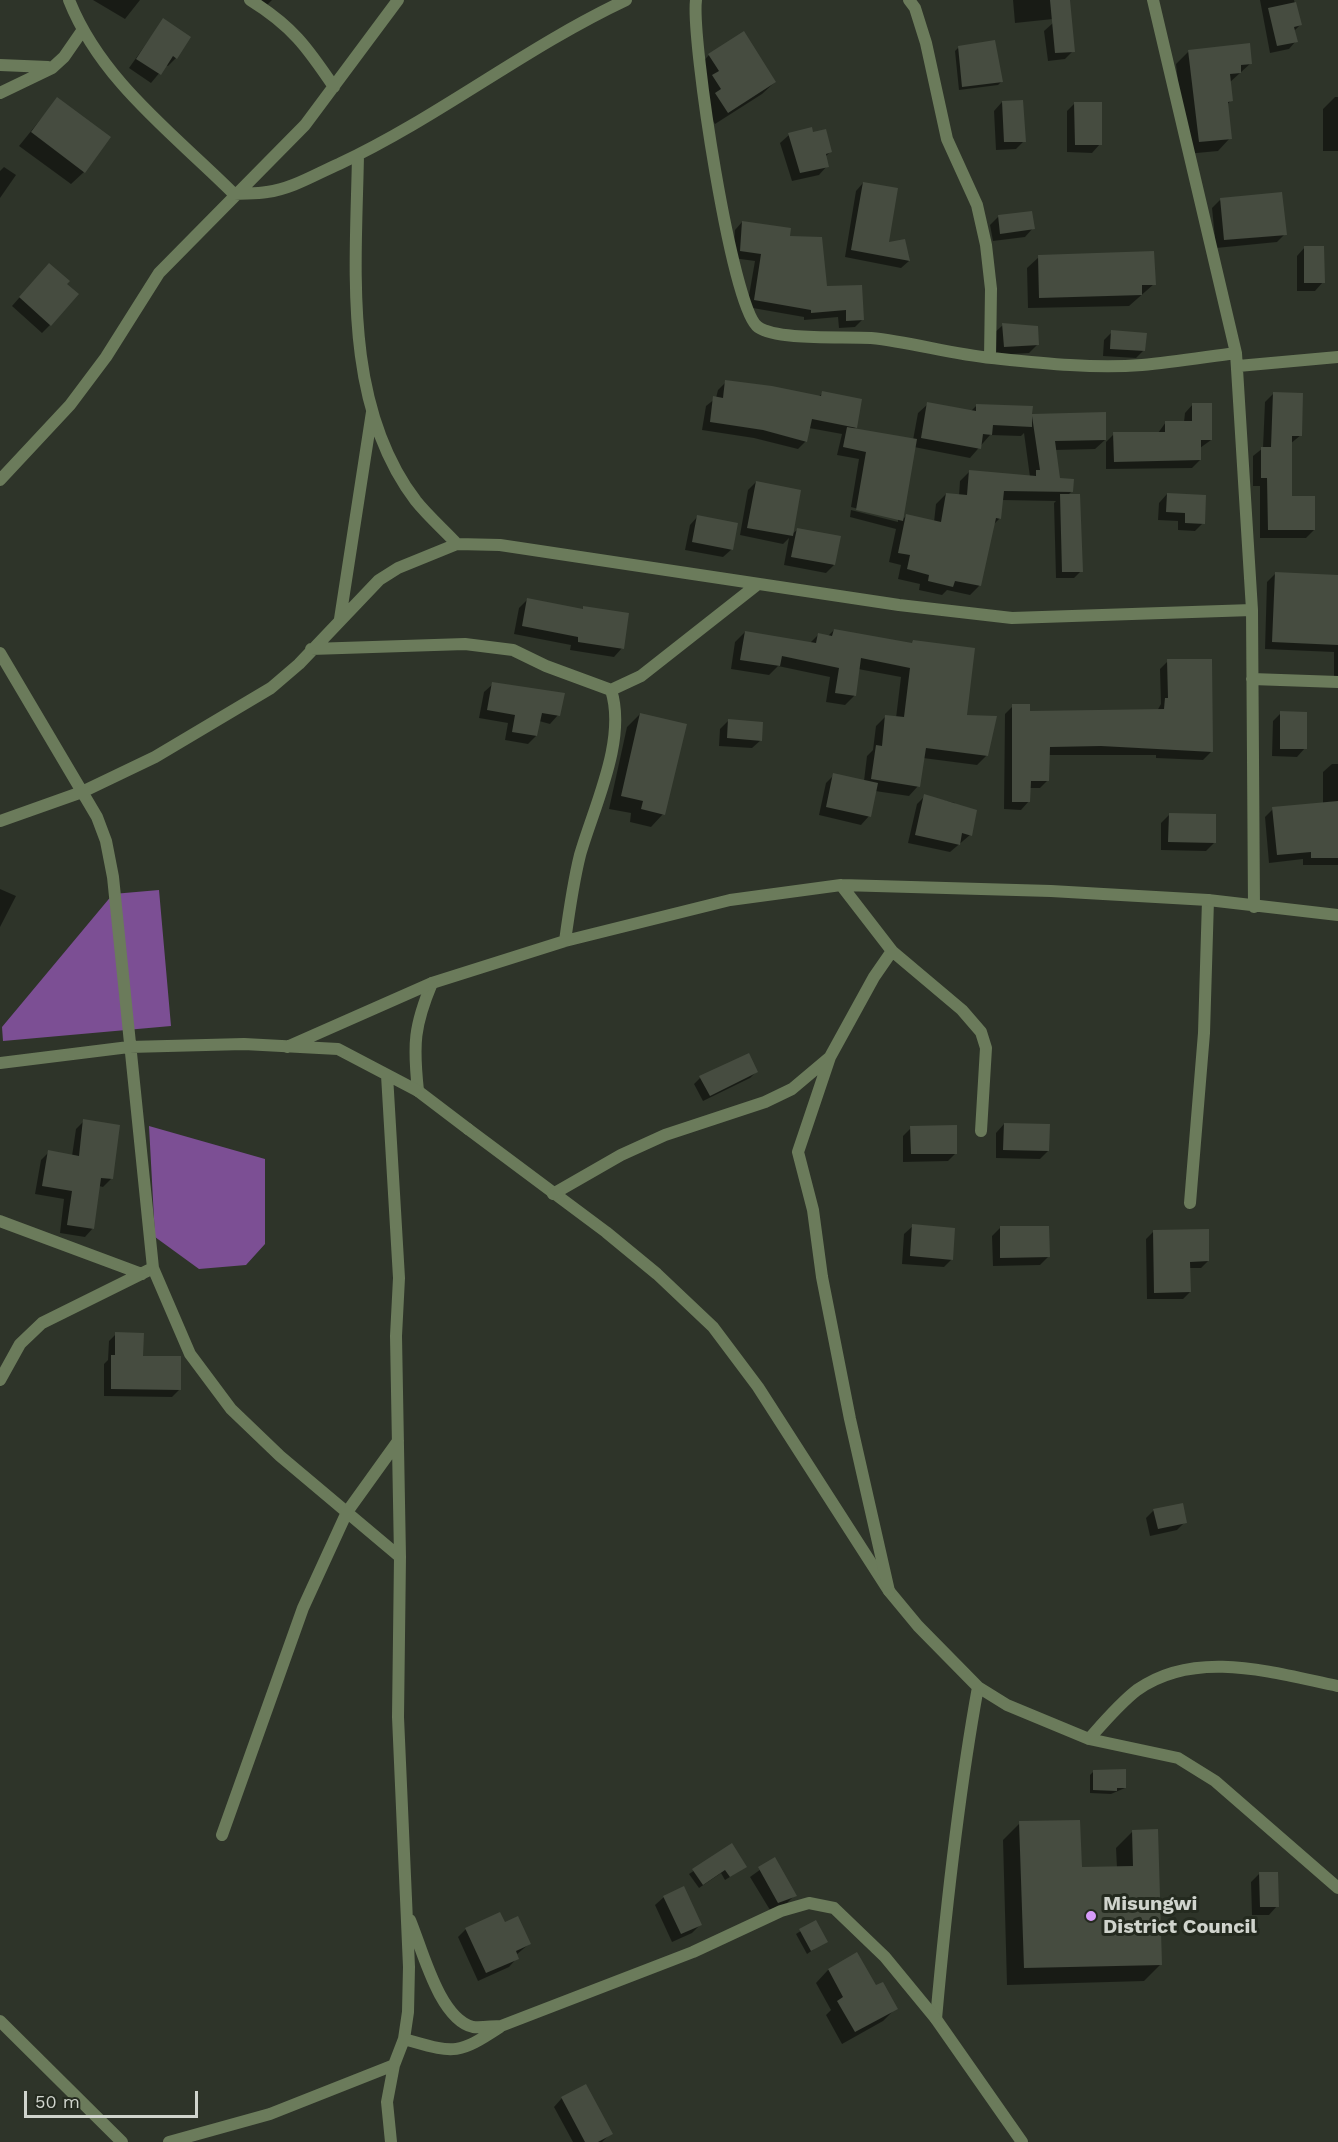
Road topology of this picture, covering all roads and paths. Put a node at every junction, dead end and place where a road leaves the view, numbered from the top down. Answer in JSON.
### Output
{"nodes":[{"id":1,"x":69,"y":0,"type":"edge"},
{"id":2,"x":250,"y":0,"type":"edge"},
{"id":3,"x":398,"y":0,"type":"edge"},
{"id":4,"x":626,"y":0,"type":"edge"},
{"id":5,"x":696,"y":0,"type":"edge"},
{"id":6,"x":909,"y":0,"type":"edge"},
{"id":7,"x":1153,"y":0,"type":"edge"},
{"id":8,"x":82,"y":31,"type":"junction"},
{"id":9,"x":0,"y":65,"type":"edge"},
{"id":10,"x":52,"y":68,"type":"junction"},
{"id":11,"x":334,"y":87,"type":"junction"},
{"id":12,"x":0,"y":93,"type":"edge"},
{"id":13,"x":358,"y":155,"type":"junction"},
{"id":14,"x":234,"y":194,"type":"junction"},
{"id":15,"x":1236,"y":352,"type":"junction"},
{"id":16,"x":1338,"y":357,"type":"edge"},
{"id":17,"x":990,"y":358,"type":"junction"},
{"id":18,"x":1238,"y":366,"type":"junction"},
{"id":19,"x":373,"y":411,"type":"junction"},
{"id":20,"x":0,"y":480,"type":"edge"},
{"id":21,"x":457,"y":544,"type":"junction"},
{"id":22,"x":758,"y":584,"type":"junction"},
{"id":23,"x":1252,"y":610,"type":"junction"},
{"id":24,"x":340,"y":619,"type":"junction"},
{"id":25,"x":311,"y":649,"type":"junction"},
{"id":26,"x":0,"y":653,"type":"edge"},
{"id":27,"x":1252,"y":679,"type":"junction"},
{"id":28,"x":1338,"y":682,"type":"edge"},
{"id":29,"x":611,"y":690,"type":"junction"},
{"id":30,"x":82,"y":792,"type":"junction"},
{"id":31,"x":0,"y":821,"type":"edge"},
{"id":32,"x":841,"y":885,"type":"junction"},
{"id":33,"x":1208,"y":900,"type":"junction"},
{"id":34,"x":1254,"y":907,"type":"junction"},
{"id":35,"x":1338,"y":915,"type":"edge"},
{"id":36,"x":565,"y":941,"type":"junction"},
{"id":37,"x":892,"y":951,"type":"junction"},
{"id":38,"x":432,"y":982,"type":"junction"},
{"id":39,"x":129,"y":1047,"type":"junction"},
{"id":40,"x":287,"y":1047,"type":"junction"},
{"id":41,"x":830,"y":1057,"type":"junction"},
{"id":42,"x":0,"y":1063,"type":"edge"},
{"id":43,"x":387,"y":1075,"type":"junction"},
{"id":44,"x":418,"y":1091,"type":"junction"},
{"id":45,"x":981,"y":1131,"type":"dead end"},
{"id":46,"x":553,"y":1194,"type":"junction"},
{"id":47,"x":1190,"y":1203,"type":"dead end"},
{"id":48,"x":0,"y":1221,"type":"edge"},
{"id":49,"x":148,"y":1271,"type":"junction"},
{"id":50,"x":0,"y":1380,"type":"edge"},
{"id":51,"x":398,"y":1441,"type":"junction"},
{"id":52,"x":347,"y":1512,"type":"junction"},
{"id":53,"x":400,"y":1557,"type":"junction"},
{"id":54,"x":889,"y":1591,"type":"junction"},
{"id":55,"x":1338,"y":1686,"type":"edge"},
{"id":56,"x":978,"y":1687,"type":"junction"},
{"id":57,"x":1089,"y":1739,"type":"junction"},
{"id":58,"x":222,"y":1835,"type":"dead end"},
{"id":59,"x":1338,"y":1888,"type":"edge"},
{"id":60,"x":406,"y":1910,"type":"junction"},
{"id":61,"x":936,"y":2019,"type":"junction"},
{"id":62,"x":0,"y":2021,"type":"edge"},
{"id":63,"x":501,"y":2026,"type":"junction"},
{"id":64,"x":404,"y":2039,"type":"junction"},
{"id":65,"x":394,"y":2065,"type":"junction"},
{"id":66,"x":122,"y":2142,"type":"edge"},
{"id":67,"x":169,"y":2142,"type":"edge"},
{"id":68,"x":391,"y":2142,"type":"edge"},
{"id":69,"x":1022,"y":2142,"type":"edge"}],
"edges":[{"from":1,"to":8,"type":"street"},
{"from":2,"to":11,"type":"street"},
{"from":3,"to":11,"type":"street"},
{"from":4,"to":13,"type":"street"},
{"from":5,"to":17,"type":"street"},
{"from":6,"to":17,"type":"street"},
{"from":7,"to":15,"type":"street"},
{"from":8,"to":10,"type":"street"},
{"from":8,"to":14,"type":"street"},
{"from":9,"to":10,"type":"street"},
{"from":10,"to":12,"type":"street"},
{"from":11,"to":14,"type":"street"},
{"from":13,"to":14,"type":"street"},
{"from":13,"to":19,"type":"street"},
{"from":14,"to":20,"type":"street"},
{"from":15,"to":17,"type":"street"},
{"from":15,"to":18,"type":"street"},
{"from":16,"to":18,"type":"street"},
{"from":18,"to":23,"type":"street"},
{"from":19,"to":21,"type":"street"},
{"from":19,"to":24,"type":"street"},
{"from":21,"to":22,"type":"street"},
{"from":21,"to":24,"type":"street"},
{"from":22,"to":23,"type":"street"},
{"from":22,"to":29,"type":"street"},
{"from":23,"to":27,"type":"street"},
{"from":24,"to":25,"type":"street"},
{"from":25,"to":29,"type":"street"},
{"from":25,"to":30,"type":"street"},
{"from":26,"to":30,"type":"street"},
{"from":27,"to":28,"type":"street"},
{"from":27,"to":34,"type":"street"},
{"from":29,"to":36,"type":"street"},
{"from":30,"to":31,"type":"street"},
{"from":30,"to":39,"type":"street"},
{"from":32,"to":33,"type":"street"},
{"from":32,"to":36,"type":"street"},
{"from":32,"to":37,"type":"street"},
{"from":33,"to":34,"type":"street"},
{"from":33,"to":47,"type":"street"},
{"from":34,"to":35,"type":"street"},
{"from":36,"to":38,"type":"street"},
{"from":37,"to":41,"type":"street"},
{"from":37,"to":45,"type":"street"},
{"from":38,"to":40,"type":"street"},
{"from":38,"to":44,"type":"street"},
{"from":39,"to":40,"type":"street"},
{"from":39,"to":42,"type":"street"},
{"from":39,"to":49,"type":"street"},
{"from":40,"to":43,"type":"street"},
{"from":41,"to":46,"type":"street"},
{"from":41,"to":54,"type":"street"},
{"from":43,"to":44,"type":"street"},
{"from":43,"to":51,"type":"street"},
{"from":44,"to":46,"type":"street"},
{"from":46,"to":54,"type":"street"},
{"from":48,"to":49,"type":"street"},
{"from":49,"to":50,"type":"street"},
{"from":49,"to":52,"type":"street"},
{"from":51,"to":52,"type":"street"},
{"from":51,"to":53,"type":"street"},
{"from":52,"to":53,"type":"street"},
{"from":52,"to":58,"type":"street"},
{"from":53,"to":60,"type":"street"},
{"from":54,"to":56,"type":"street"},
{"from":55,"to":57,"type":"street"},
{"from":56,"to":57,"type":"street"},
{"from":56,"to":61,"type":"street"},
{"from":57,"to":59,"type":"street"},
{"from":60,"to":63,"type":"street"},
{"from":60,"to":64,"type":"street"},
{"from":61,"to":63,"type":"street"},
{"from":61,"to":69,"type":"street"},
{"from":62,"to":66,"type":"street"},
{"from":63,"to":64,"type":"street"},
{"from":64,"to":65,"type":"street"},
{"from":65,"to":67,"type":"street"},
{"from":65,"to":68,"type":"street"}]}
